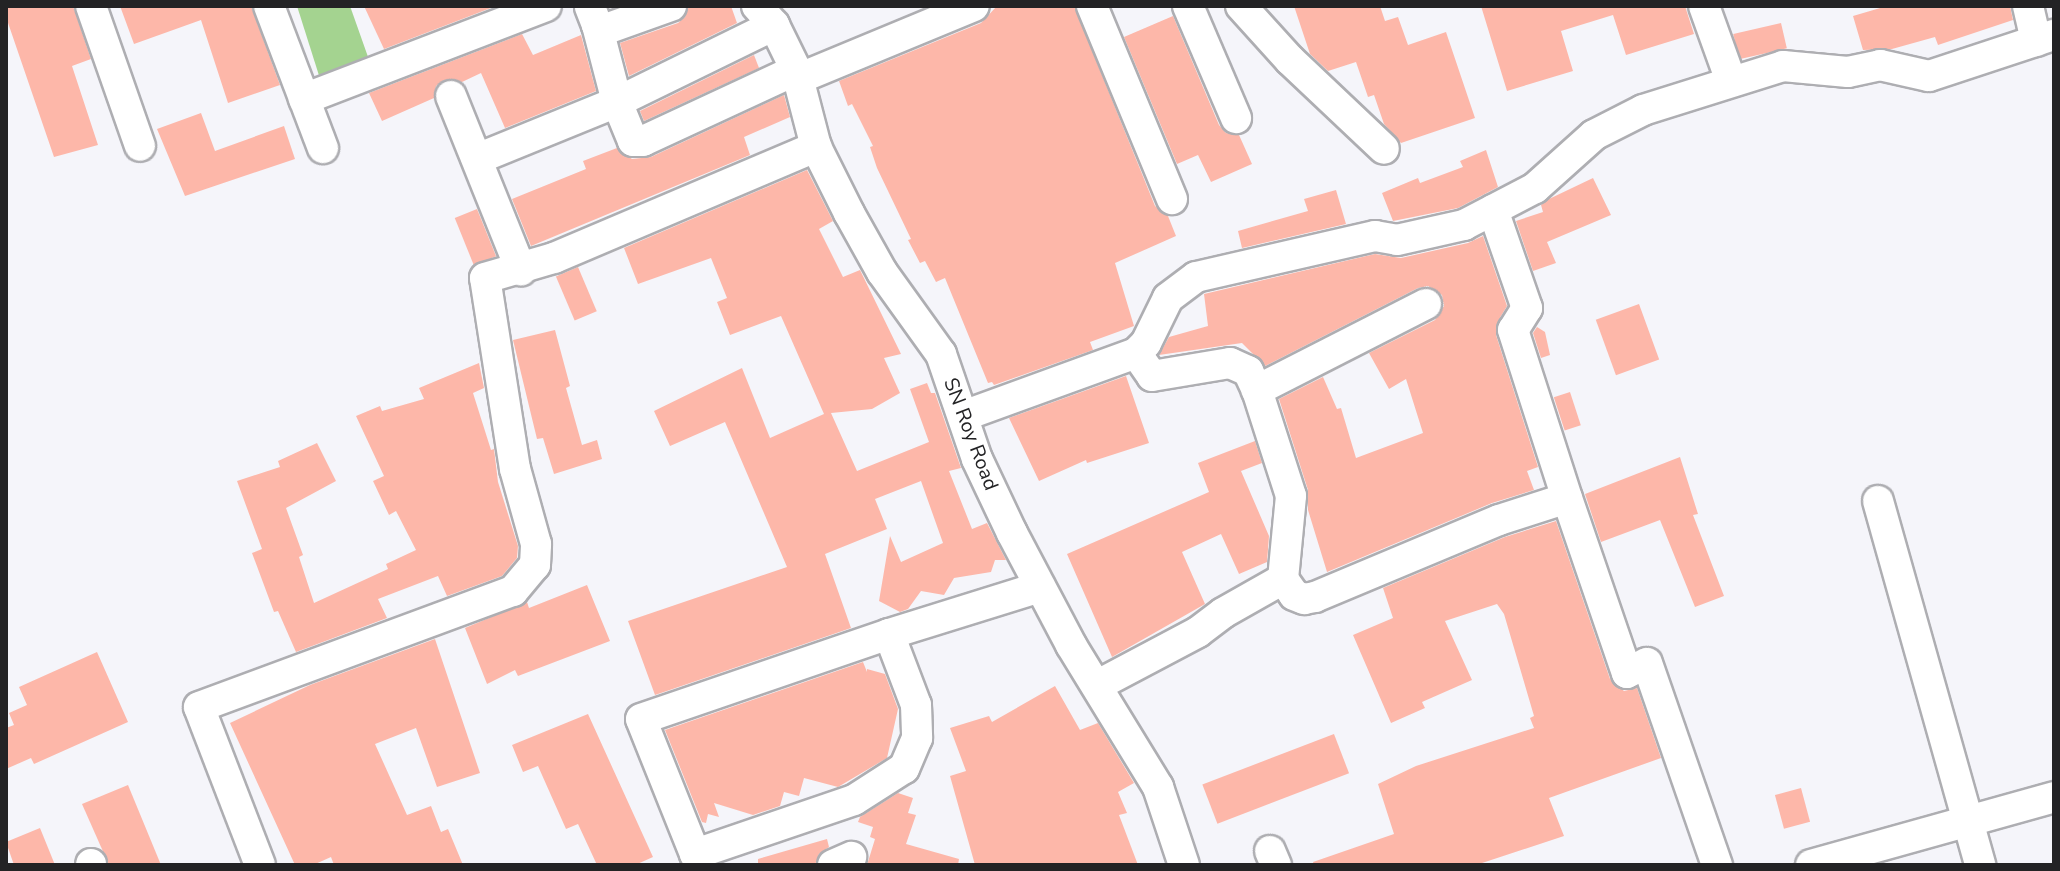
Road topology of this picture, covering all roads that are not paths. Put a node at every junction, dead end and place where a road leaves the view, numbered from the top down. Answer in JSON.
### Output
{"nodes":[{"id":1,"x":91,"y":6,"type":"edge"},
{"id":2,"x":269,"y":6,"type":"edge"},
{"id":3,"x":546,"y":6,"type":"edge"},
{"id":4,"x":671,"y":6,"type":"edge"},
{"id":5,"x":974,"y":6,"type":"edge"},
{"id":6,"x":1092,"y":6,"type":"edge"},
{"id":7,"x":1188,"y":6,"type":"edge"},
{"id":8,"x":1241,"y":6,"type":"edge"},
{"id":9,"x":1704,"y":6,"type":"edge"},
{"id":10,"x":2028,"y":6,"type":"edge"},
{"id":11,"x":593,"y":15,"type":"edge"},
{"id":12,"x":766,"y":16,"type":"edge"},
{"id":13,"x":2045,"y":38,"type":"edge"},
{"id":14,"x":798,"y":74,"type":"junction"},
{"id":15,"x":1731,"y":81,"type":"junction"},
{"id":16,"x":451,"y":96,"type":"dead end"},
{"id":17,"x":304,"y":99,"type":"junction"},
{"id":18,"x":617,"y":102,"type":"junction"},
{"id":19,"x":1236,"y":118,"type":"dead end"},
{"id":20,"x":140,"y":146,"type":"dead end"},
{"id":21,"x":816,"y":147,"type":"junction"},
{"id":22,"x":323,"y":148,"type":"dead end"},
{"id":23,"x":1384,"y":149,"type":"dead end"},
{"id":24,"x":477,"y":159,"type":"junction"},
{"id":25,"x":1172,"y":199,"type":"dead end"},
{"id":26,"x":1493,"y":210,"type":"junction"},
{"id":27,"x":521,"y":270,"type":"junction"},
{"id":28,"x":1426,"y":304,"type":"dead end"},
{"id":29,"x":1136,"y":353,"type":"junction"},
{"id":30,"x":1257,"y":390,"type":"junction"},
{"id":31,"x":963,"y":416,"type":"junction"},
{"id":32,"x":1567,"y":498,"type":"junction"},
{"id":33,"x":1878,"y":501,"type":"dead end"},
{"id":34,"x":1283,"y":579,"type":"junction"},
{"id":35,"x":1040,"y":587,"type":"junction"},
{"id":36,"x":889,"y":634,"type":"junction"},
{"id":37,"x":1098,"y":685,"type":"junction"},
{"id":38,"x":2054,"y":797,"type":"edge"},
{"id":39,"x":1968,"y":820,"type":"junction"},
{"id":40,"x":260,"y":865,"type":"edge"},
{"id":41,"x":1184,"y":865,"type":"edge"},
{"id":42,"x":1717,"y":865,"type":"edge"},
{"id":43,"x":1811,"y":865,"type":"edge"},
{"id":44,"x":1980,"y":865,"type":"edge"}],
"edges":[{"from":1,"to":20,"type":"street"},
{"from":2,"to":17,"type":"street"},
{"from":3,"to":17,"type":"street"},
{"from":4,"to":11,"type":"street"},
{"from":5,"to":14,"type":"street"},
{"from":6,"to":25,"type":"street"},
{"from":7,"to":19,"type":"street"},
{"from":8,"to":23,"type":"street"},
{"from":9,"to":15,"type":"street"},
{"from":10,"to":13,"type":"street"},
{"from":11,"to":18,"type":"street"},
{"from":12,"to":14,"type":"street","name":"SN Roy Road"},
{"from":12,"to":18,"type":"street"},
{"from":13,"to":15,"type":"street"},
{"from":14,"to":18,"type":"street"},
{"from":14,"to":21,"type":"street","name":"SN Roy Road"},
{"from":15,"to":26,"type":"street"},
{"from":16,"to":24,"type":"street"},
{"from":17,"to":22,"type":"street"},
{"from":18,"to":24,"type":"street"},
{"from":21,"to":27,"type":"street"},
{"from":21,"to":31,"type":"street","name":"SN Roy Road"},
{"from":24,"to":27,"type":"street"},
{"from":26,"to":29,"type":"street"},
{"from":26,"to":32,"type":"street"},
{"from":27,"to":40,"type":"street"},
{"from":28,"to":30,"type":"street"},
{"from":29,"to":30,"type":"street"},
{"from":29,"to":31,"type":"street"},
{"from":30,"to":34,"type":"street"},
{"from":31,"to":35,"type":"street","name":"SN Roy Road"},
{"from":32,"to":34,"type":"street"},
{"from":32,"to":42,"type":"street"},
{"from":33,"to":39,"type":"street"},
{"from":34,"to":37,"type":"street"},
{"from":35,"to":36,"type":"street"},
{"from":35,"to":37,"type":"street","name":"SN Roy Road"},
{"from":36,"to":36,"type":"street"},
{"from":37,"to":41,"type":"street","name":"SN Roy Road"},
{"from":38,"to":39,"type":"street"},
{"from":39,"to":43,"type":"street"},
{"from":39,"to":44,"type":"street"}]}
